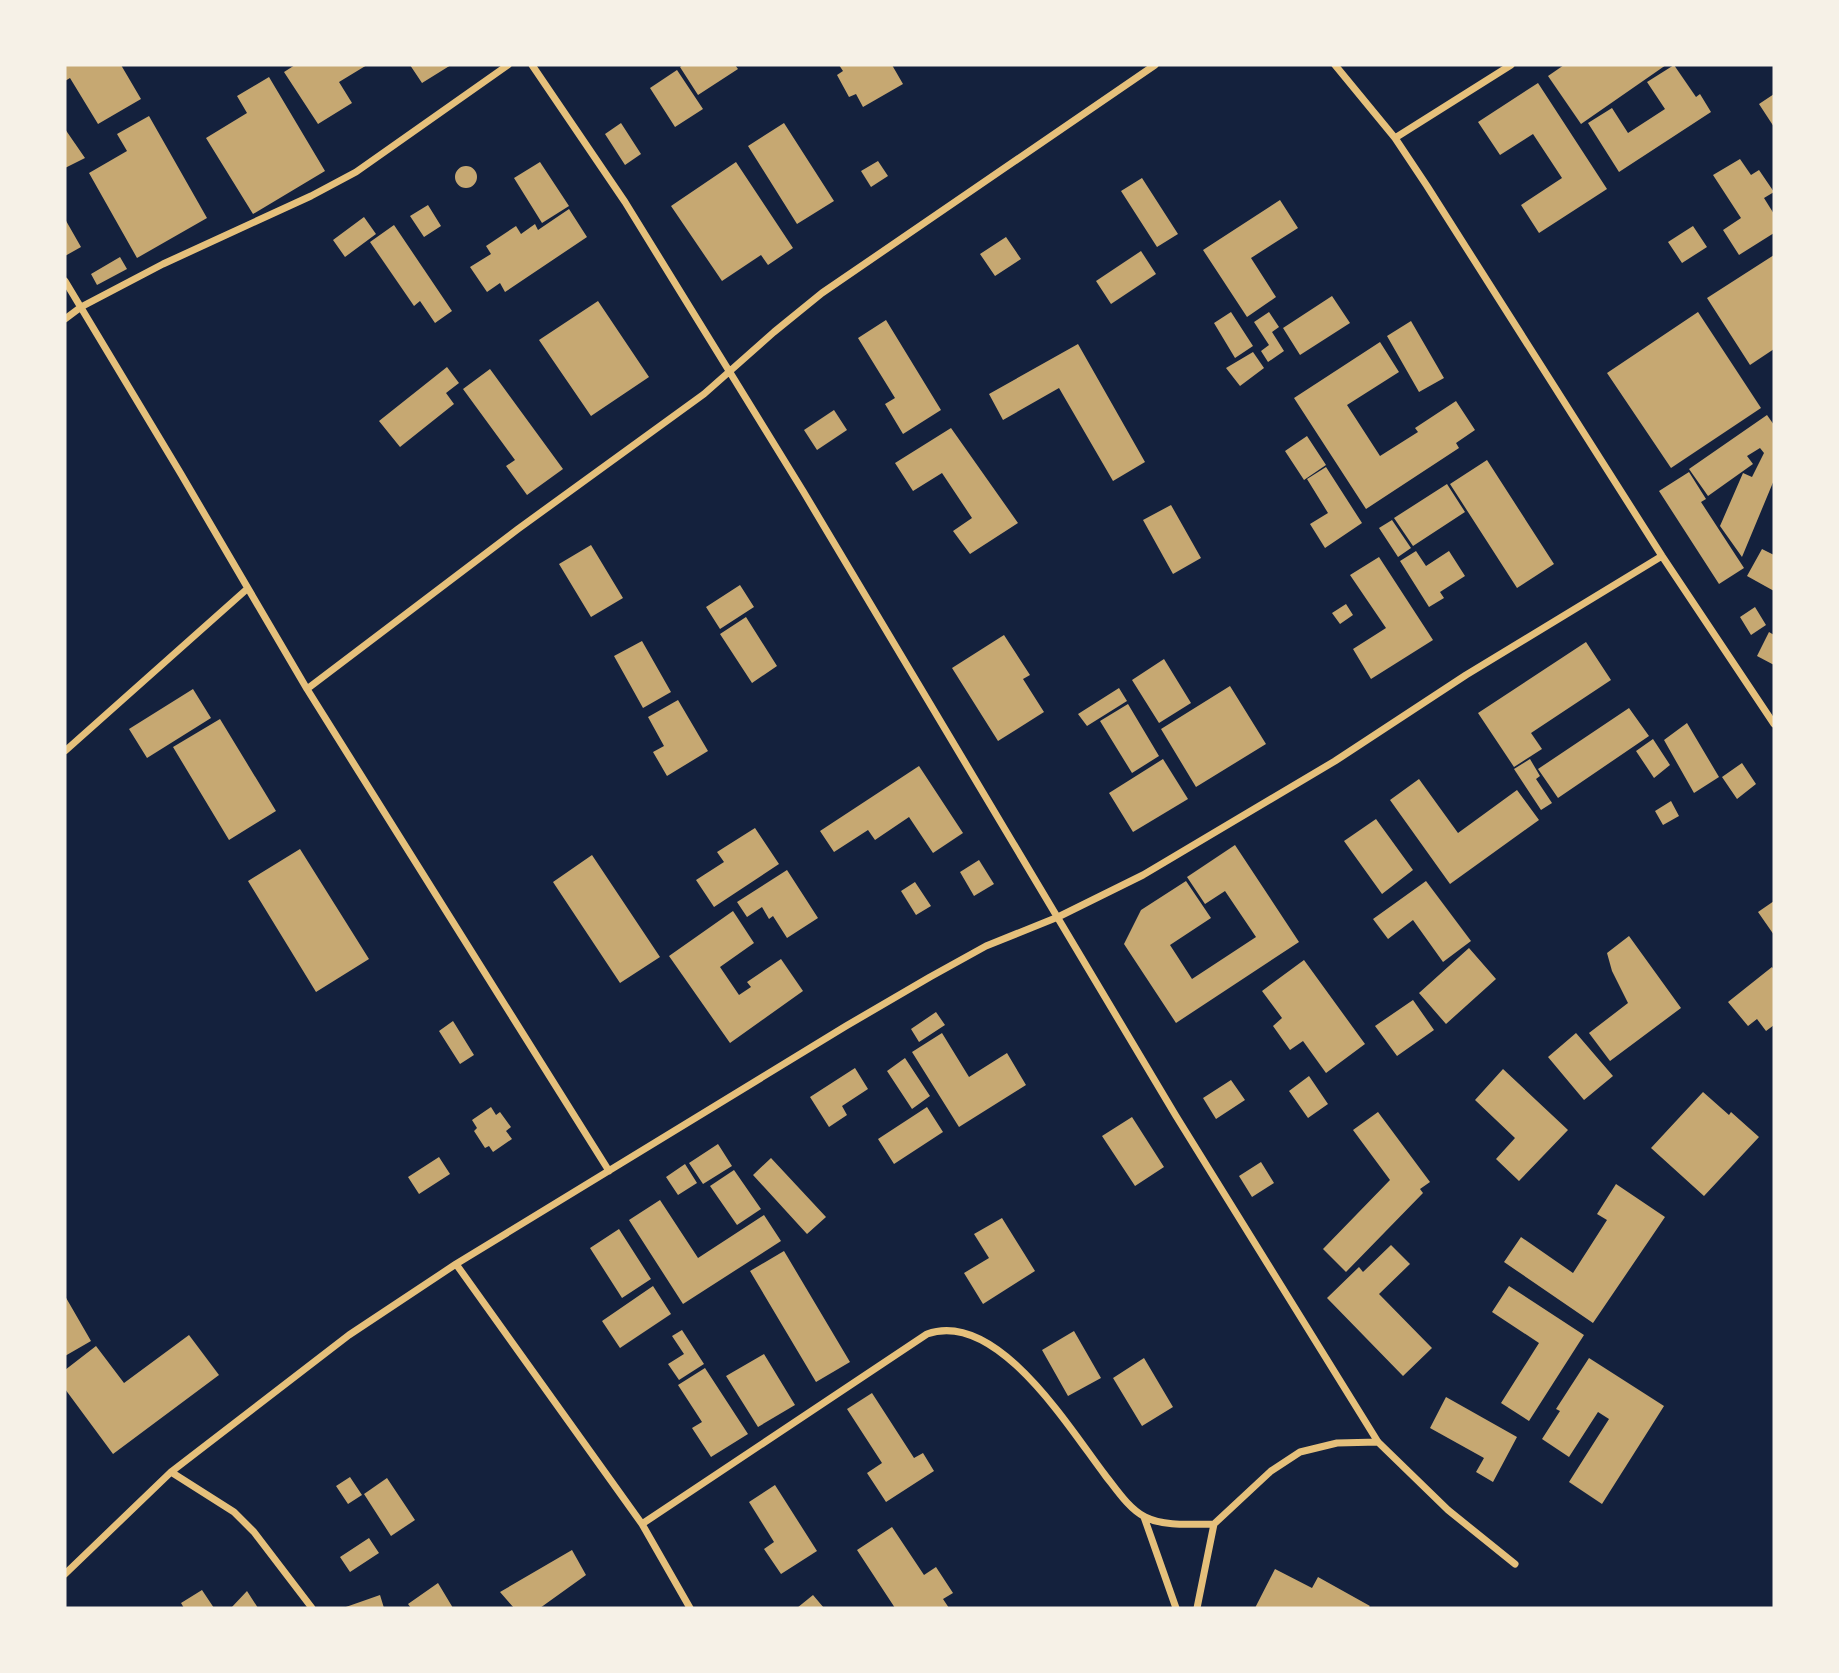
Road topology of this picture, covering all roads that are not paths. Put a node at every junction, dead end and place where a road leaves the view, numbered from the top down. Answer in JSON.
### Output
{"nodes":[{"id":1,"x":508,"y":65,"type":"edge"},
{"id":2,"x":532,"y":65,"type":"edge"},
{"id":3,"x":1155,"y":65,"type":"edge"},
{"id":4,"x":1335,"y":65,"type":"edge"},
{"id":5,"x":1511,"y":65,"type":"edge"},
{"id":6,"x":1395,"y":138,"type":"junction"},
{"id":7,"x":65,"y":281,"type":"edge"},
{"id":8,"x":81,"y":307,"type":"junction"},
{"id":9,"x":65,"y":319,"type":"edge"},
{"id":10,"x":730,"y":373,"type":"junction"},
{"id":11,"x":1662,"y":556,"type":"junction"},
{"id":12,"x":247,"y":589,"type":"junction"},
{"id":13,"x":307,"y":689,"type":"junction"},
{"id":14,"x":1774,"y":724,"type":"edge"},
{"id":15,"x":65,"y":751,"type":"edge"},
{"id":16,"x":1058,"y":917,"type":"junction"},
{"id":17,"x":609,"y":1171,"type":"junction"},
{"id":18,"x":456,"y":1264,"type":"junction"},
{"id":19,"x":1378,"y":1442,"type":"junction"},
{"id":20,"x":171,"y":1472,"type":"junction"},
{"id":21,"x":1144,"y":1517,"type":"junction"},
{"id":22,"x":642,"y":1524,"type":"junction"},
{"id":23,"x":1214,"y":1524,"type":"junction"},
{"id":24,"x":1515,"y":1564,"type":"dead end"},
{"id":25,"x":65,"y":1574,"type":"edge"},
{"id":26,"x":312,"y":1608,"type":"edge"},
{"id":27,"x":690,"y":1608,"type":"edge"},
{"id":28,"x":1176,"y":1608,"type":"edge"},
{"id":29,"x":1197,"y":1608,"type":"edge"}],
"edges":[{"from":1,"to":8,"type":"street"},
{"from":2,"to":10,"type":"street"},
{"from":3,"to":10,"type":"street"},
{"from":4,"to":6,"type":"street"},
{"from":5,"to":6,"type":"street"},
{"from":6,"to":11,"type":"street"},
{"from":7,"to":8,"type":"street"},
{"from":8,"to":9,"type":"street"},
{"from":8,"to":12,"type":"street"},
{"from":10,"to":13,"type":"street"},
{"from":10,"to":16,"type":"street"},
{"from":11,"to":14,"type":"street"},
{"from":11,"to":16,"type":"street"},
{"from":12,"to":13,"type":"street"},
{"from":12,"to":15,"type":"street"},
{"from":13,"to":17,"type":"street"},
{"from":16,"to":17,"type":"street"},
{"from":16,"to":19,"type":"street"},
{"from":17,"to":18,"type":"street"},
{"from":18,"to":20,"type":"street"},
{"from":18,"to":22,"type":"street"},
{"from":19,"to":23,"type":"street"},
{"from":19,"to":24,"type":"street"},
{"from":20,"to":25,"type":"street"},
{"from":20,"to":26,"type":"street"},
{"from":21,"to":22,"type":"street"},
{"from":21,"to":23,"type":"street"},
{"from":21,"to":28,"type":"street"},
{"from":22,"to":27,"type":"street"},
{"from":23,"to":29,"type":"street"}]}
